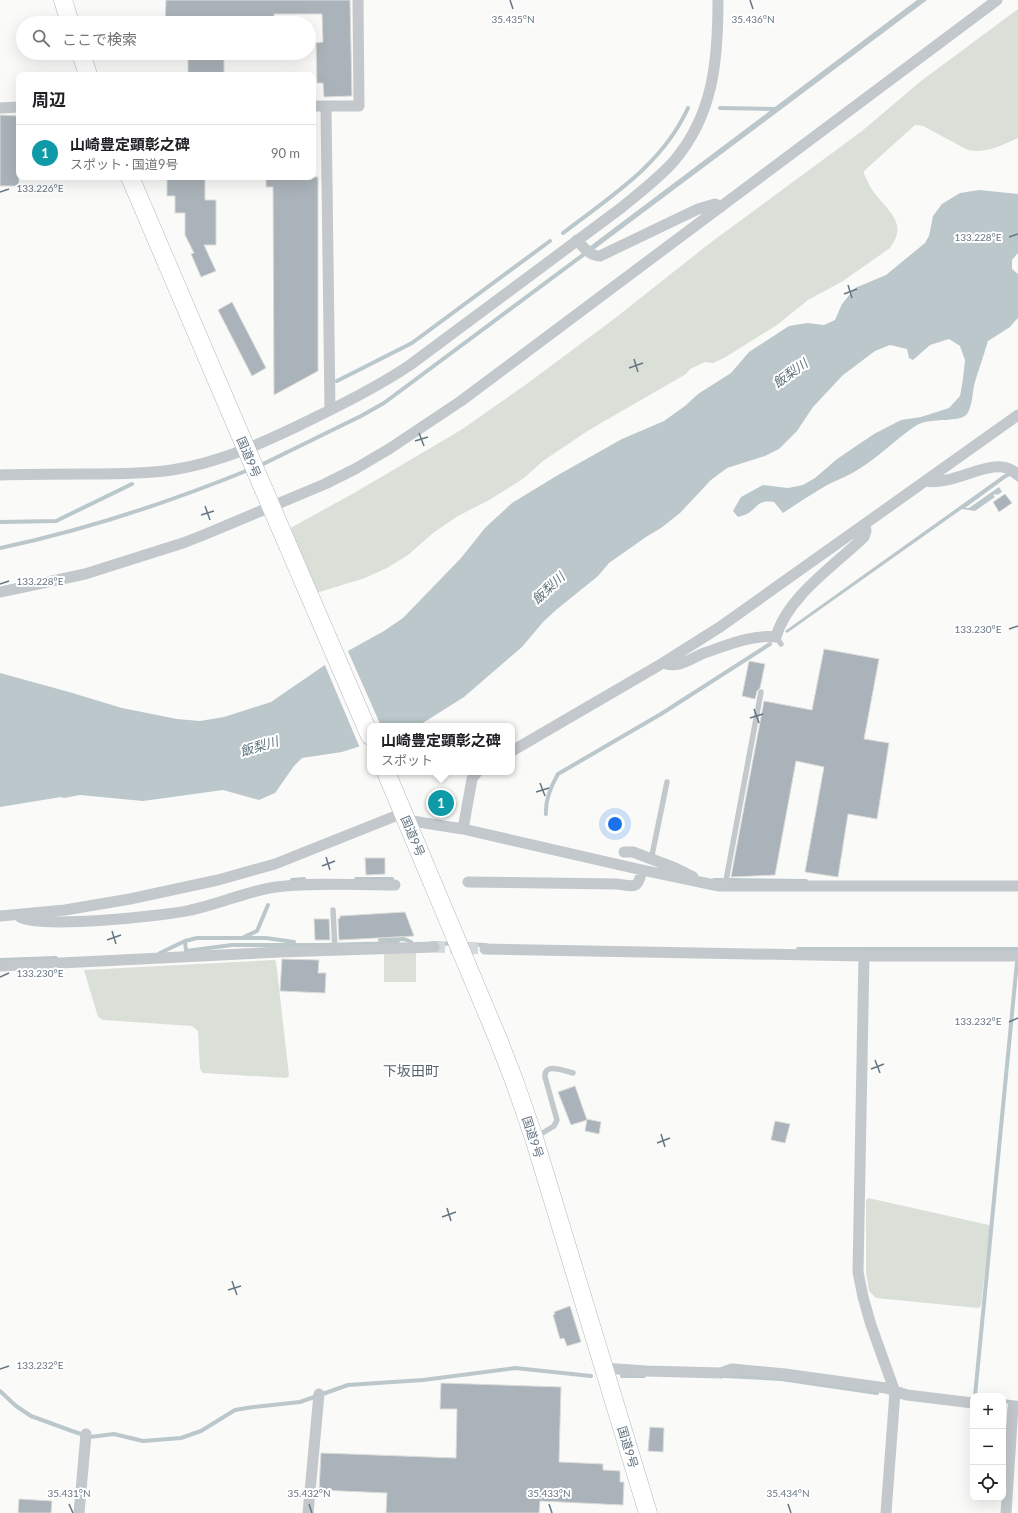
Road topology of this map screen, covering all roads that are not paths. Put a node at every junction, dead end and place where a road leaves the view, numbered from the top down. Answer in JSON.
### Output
{"nodes":[{"id":1,"x":63,"y":0,"type":"edge"},
{"id":2,"x":358,"y":0,"type":"edge"},
{"id":3,"x":718,"y":0,"type":"edge"},
{"id":4,"x":997,"y":0,"type":"edge"},
{"id":5,"x":68,"y":16,"type":"edge"},
{"id":6,"x":83,"y":60,"type":"edge"},
{"id":7,"x":87,"y":72,"type":"edge"},
{"id":8,"x":316,"y":106,"type":"edge"},
{"id":9,"x":326,"y":106,"type":"junction"},
{"id":10,"x":16,"y":107,"type":"edge"},
{"id":11,"x":0,"y":108,"type":"edge"},
{"id":12,"x":131,"y":180,"type":"edge"},
{"id":13,"x":721,"y":207,"type":"junction"},
{"id":14,"x":577,"y":240,"type":"junction"},
{"id":15,"x":330,"y":410,"type":"junction"},
{"id":16,"x":1018,"y":415,"type":"edge"},
{"id":17,"x":1018,"y":474,"type":"edge"},
{"id":18,"x":0,"y":475,"type":"edge"},
{"id":19,"x":926,"y":481,"type":"junction"},
{"id":20,"x":273,"y":510,"type":"junction"},
{"id":21,"x":865,"y":525,"type":"junction"},
{"id":22,"x":0,"y":592,"type":"edge"},
{"id":23,"x":663,"y":663,"type":"junction"},
{"id":24,"x":761,"y":692,"type":"dead end"},
{"id":25,"x":367,"y":729,"type":"edge"},
{"id":26,"x":515,"y":749,"type":"edge"},
{"id":27,"x":387,"y":775,"type":"edge"},
{"id":28,"x":475,"y":775,"type":"edge"},
{"id":29,"x":667,"y":782,"type":"dead end"},
{"id":30,"x":403,"y":813,"type":"junction"},
{"id":31,"x":464,"y":829,"type":"junction"},
{"id":32,"x":624,"y":852,"type":"dead end"},
{"id":33,"x":651,"y":860,"type":"junction"},
{"id":34,"x":642,"y":870,"type":"junction"},
{"id":35,"x":468,"y":882,"type":"dead end"},
{"id":36,"x":705,"y":883,"type":"junction"},
{"id":37,"x":395,"y":885,"type":"dead end"},
{"id":38,"x":725,"y":886,"type":"junction"},
{"id":39,"x":1018,"y":886,"type":"edge"},
{"id":40,"x":333,"y":910,"type":"dead end"},
{"id":41,"x":18,"y":915,"type":"junction"},
{"id":42,"x":0,"y":916,"type":"edge"},
{"id":43,"x":334,"y":945,"type":"junction"},
{"id":44,"x":434,"y":947,"type":"tunnel mouth"},
{"id":45,"x":485,"y":949,"type":"tunnel mouth"},
{"id":46,"x":864,"y":956,"type":"junction"},
{"id":47,"x":1018,"y":956,"type":"edge"},
{"id":48,"x":0,"y":966,"type":"edge"},
{"id":49,"x":573,"y":1073,"type":"dead end"},
{"id":50,"x":534,"y":1138,"type":"junction"},
{"id":51,"x":603,"y":1368,"type":"junction"},
{"id":52,"x":895,"y":1392,"type":"junction"},
{"id":53,"x":318,"y":1396,"type":"dead end"},
{"id":54,"x":970,"y":1403,"type":"edge"},
{"id":55,"x":1011,"y":1407,"type":"edge"},
{"id":56,"x":86,"y":1435,"type":"dead end"},
{"id":57,"x":79,"y":1513,"type":"edge"},
{"id":58,"x":308,"y":1513,"type":"edge"},
{"id":59,"x":648,"y":1513,"type":"edge"},
{"id":60,"x":886,"y":1513,"type":"edge"},
{"id":61,"x":1006,"y":1513,"type":"edge"}],
"edges":[{"from":1,"to":5,"type":"highway"},
{"from":2,"to":9,"type":"street"},
{"from":3,"to":14,"type":"street"},
{"from":4,"to":13,"type":"street"},
{"from":6,"to":7,"type":"highway"},
{"from":8,"to":9,"type":"street"},
{"from":9,"to":15,"type":"street"},
{"from":10,"to":11,"type":"street"},
{"from":12,"to":20,"type":"highway","name":"国道9号","bridge":true},
{"from":13,"to":14,"type":"street"},
{"from":13,"to":20,"type":"street"},
{"from":14,"to":15,"type":"street"},
{"from":15,"to":18,"type":"street"},
{"from":16,"to":19,"type":"street"},
{"from":17,"to":19,"type":"street"},
{"from":19,"to":21,"type":"street"},
{"from":20,"to":22,"type":"street"},
{"from":20,"to":25,"type":"highway","name":"国道9号"},
{"from":21,"to":23,"type":"street"},
{"from":21,"to":23,"type":"street"},
{"from":23,"to":26,"type":"street"},
{"from":24,"to":38,"type":"lane"},
{"from":27,"to":30,"type":"highway","name":"国道9号"},
{"from":28,"to":31,"type":"street"},
{"from":29,"to":33,"type":"lane"},
{"from":30,"to":31,"type":"street"},
{"from":30,"to":41,"type":"street"},
{"from":30,"to":50,"type":"highway","name":"国道9号"},
{"from":31,"to":34,"type":"street"},
{"from":32,"to":33,"type":"street"},
{"from":33,"to":36,"type":"street"},
{"from":34,"to":35,"type":"street"},
{"from":34,"to":36,"type":"street"},
{"from":36,"to":38,"type":"street"},
{"from":37,"to":41,"type":"street"},
{"from":38,"to":39,"type":"street"},
{"from":40,"to":43,"type":"lane"},
{"from":41,"to":42,"type":"street"},
{"from":43,"to":44,"type":"street"},
{"from":43,"to":48,"type":"street"},
{"from":45,"to":46,"type":"street"},
{"from":46,"to":47,"type":"street"},
{"from":46,"to":52,"type":"street"},
{"from":49,"to":50,"type":"lane"},
{"from":50,"to":51,"type":"highway","name":"国道9号"},
{"from":51,"to":52,"type":"street"},
{"from":51,"to":59,"type":"highway","name":"国道9号"},
{"from":52,"to":54,"type":"street"},
{"from":52,"to":60,"type":"street"},
{"from":53,"to":58,"type":"street"},
{"from":55,"to":61,"type":"street"},
{"from":56,"to":57,"type":"street"}]}
